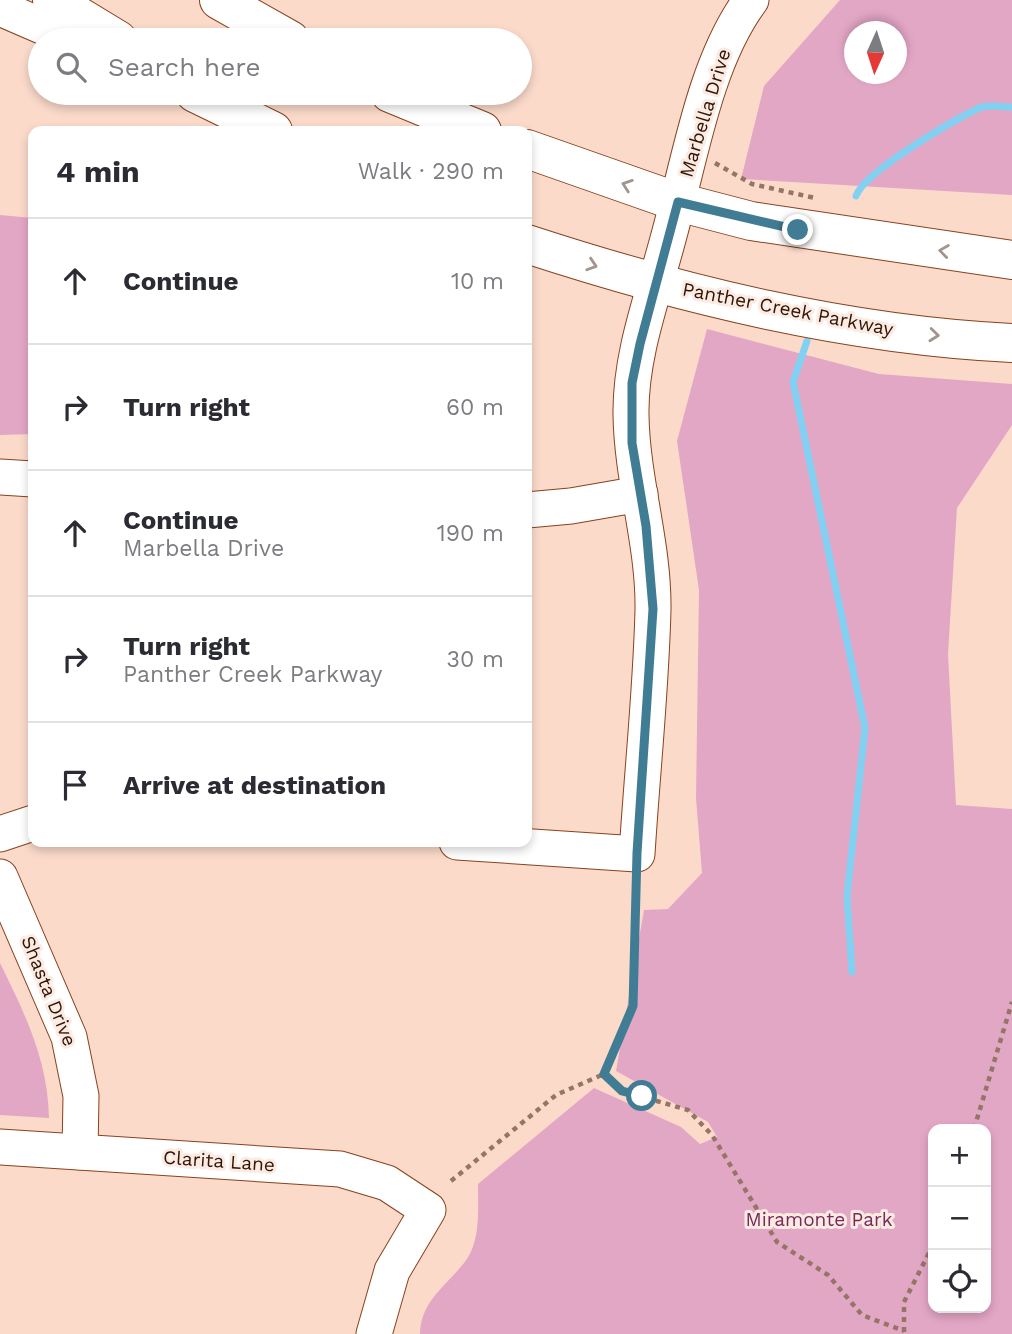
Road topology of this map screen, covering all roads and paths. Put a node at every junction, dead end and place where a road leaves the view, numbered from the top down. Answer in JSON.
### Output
{"nodes":[{"id":1,"x":219,"y":0,"type":"edge"},
{"id":2,"x":751,"y":0,"type":"edge"},
{"id":3,"x":0,"y":8,"type":"edge"},
{"id":4,"x":56,"y":17,"type":"edge"},
{"id":5,"x":86,"y":28,"type":"edge"},
{"id":6,"x":269,"y":28,"type":"edge"},
{"id":7,"x":220,"y":105,"type":"edge"},
{"id":8,"x":419,"y":105,"type":"edge"},
{"id":9,"x":263,"y":126,"type":"edge"},
{"id":10,"x":470,"y":126,"type":"edge"},
{"id":11,"x":532,"y":151,"type":"edge"},
{"id":12,"x":678,"y":202,"type":"junction"},
{"id":13,"x":532,"y":246,"type":"edge"},
{"id":14,"x":1012,"y":260,"type":"edge"},
{"id":15,"x":656,"y":283,"type":"junction"},
{"id":16,"x":1012,"y":343,"type":"edge"},
{"id":17,"x":0,"y":477,"type":"edge"},
{"id":18,"x":28,"y":479,"type":"edge"},
{"id":19,"x":640,"y":494,"type":"junction"},
{"id":20,"x":532,"y":510,"type":"edge"},
{"id":21,"x":28,"y":825,"type":"edge"},
{"id":22,"x":0,"y":834,"type":"edge"},
{"id":23,"x":532,"y":847,"type":"edge"},
{"id":24,"x":637,"y":853,"type":"junction"},
{"id":25,"x":0,"y":877,"type":"edge"},
{"id":26,"x":1012,"y":1002,"type":"edge"},
{"id":27,"x":604,"y":1074,"type":"junction"},
{"id":28,"x":975,"y":1124,"type":"edge"},
{"id":29,"x":0,"y":1147,"type":"edge"},
{"id":30,"x":80,"y":1152,"type":"junction"},
{"id":31,"x":451,"y":1181,"type":"dead end"},
{"id":32,"x":930,"y":1250,"type":"edge"},
{"id":33,"x":904,"y":1333,"type":"edge"},
{"id":34,"x":374,"y":1334,"type":"edge"}],
"edges":[{"from":1,"to":6,"type":"main road"},
{"from":2,"to":12,"type":"street","name":"Marbella Drive"},
{"from":3,"to":4,"type":"street"},
{"from":4,"to":5,"type":"main road"},
{"from":7,"to":9,"type":"main road"},
{"from":8,"to":10,"type":"main road"},
{"from":12,"to":11,"type":"main road","one_way":true},
{"from":14,"to":12,"type":"main road","one_way":true},
{"from":12,"to":15,"type":"street","name":"Marbella Drive"},
{"from":13,"to":15,"type":"main road","name":"Panther Creek Parkway","one_way":true},
{"from":15,"to":16,"type":"main road","name":"Panther Creek Parkway","one_way":true},
{"from":15,"to":19,"type":"street","name":"Marbella Drive"},
{"from":17,"to":18,"type":"street"},
{"from":19,"to":20,"type":"street"},
{"from":19,"to":24,"type":"street","name":"Marbella Drive"},
{"from":21,"to":22,"type":"street"},
{"from":23,"to":24,"type":"street"},
{"from":24,"to":27,"type":"path"},
{"from":25,"to":30,"type":"street","name":"Shasta Drive"},
{"from":26,"to":28,"type":"path"},
{"from":27,"to":31,"type":"path"},
{"from":27,"to":33,"type":"path"},
{"from":29,"to":30,"type":"street","name":"Clarita Lane"},
{"from":30,"to":34,"type":"street","name":"Clarita Lane"},
{"from":32,"to":33,"type":"path"}]}
